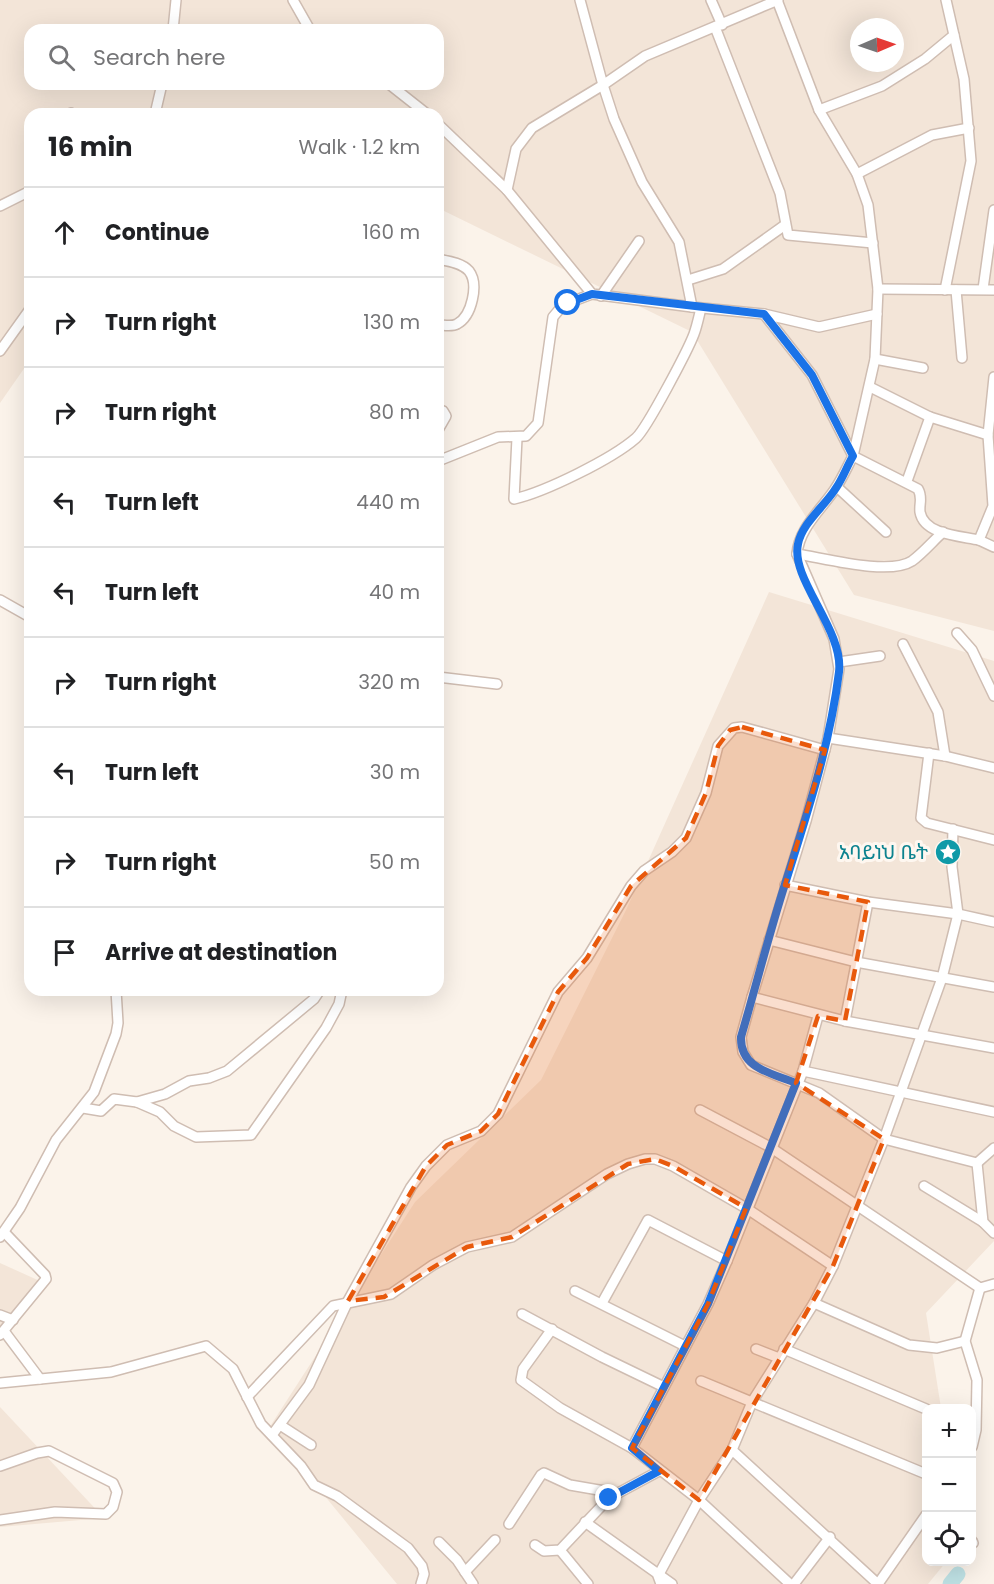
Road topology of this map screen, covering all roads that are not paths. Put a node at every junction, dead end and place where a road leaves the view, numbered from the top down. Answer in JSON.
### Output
{"nodes":[{"id":1,"x":177,"y":0,"type":"edge"},
{"id":2,"x":293,"y":0,"type":"edge"},
{"id":3,"x":580,"y":0,"type":"edge"},
{"id":4,"x":711,"y":0,"type":"edge"},
{"id":5,"x":778,"y":0,"type":"edge"},
{"id":6,"x":946,"y":0,"type":"edge"},
{"id":7,"x":174,"y":24,"type":"edge"},
{"id":8,"x":307,"y":24,"type":"edge"},
{"id":9,"x":718,"y":26,"type":"junction"},
{"id":10,"x":954,"y":34,"type":"junction"},
{"id":11,"x":603,"y":85,"type":"junction"},
{"id":12,"x":161,"y":90,"type":"edge"},
{"id":13,"x":397,"y":90,"type":"edge"},
{"id":14,"x":156,"y":108,"type":"edge"},
{"id":15,"x":419,"y":108,"type":"edge"},
{"id":16,"x":819,"y":110,"type":"junction"},
{"id":17,"x":969,"y":128,"type":"junction"},
{"id":18,"x":444,"y":130,"type":"edge"},
{"id":19,"x":857,"y":174,"type":"junction"},
{"id":20,"x":507,"y":190,"type":"junction"},
{"id":21,"x":24,"y":194,"type":"edge"},
{"id":22,"x":0,"y":206,"type":"edge"},
{"id":23,"x":994,"y":213,"type":"edge"},
{"id":24,"x":785,"y":225,"type":"junction"},
{"id":25,"x":639,"y":241,"type":"dead end"},
{"id":26,"x":873,"y":243,"type":"junction"},
{"id":27,"x":444,"y":261,"type":"edge"},
{"id":28,"x":688,"y":280,"type":"junction"},
{"id":29,"x":878,"y":290,"type":"junction"},
{"id":30,"x":945,"y":290,"type":"junction"},
{"id":31,"x":956,"y":290,"type":"junction"},
{"id":32,"x":983,"y":290,"type":"junction"},
{"id":33,"x":994,"y":290,"type":"edge"},
{"id":34,"x":596,"y":295,"type":"junction"},
{"id":35,"x":697,"y":307,"type":"junction"},
{"id":36,"x":764,"y":314,"type":"junction"},
{"id":37,"x":877,"y":314,"type":"junction"},
{"id":38,"x":24,"y":317,"type":"edge"},
{"id":39,"x":444,"y":325,"type":"edge"},
{"id":40,"x":0,"y":351,"type":"edge"},
{"id":41,"x":875,"y":358,"type":"junction"},
{"id":42,"x":962,"y":358,"type":"dead end"},
{"id":43,"x":923,"y":368,"type":"dead end"},
{"id":44,"x":994,"y":377,"type":"edge"},
{"id":45,"x":870,"y":387,"type":"junction"},
{"id":46,"x":930,"y":417,"type":"junction"},
{"id":47,"x":988,"y":435,"type":"junction"},
{"id":48,"x":517,"y":438,"type":"junction"},
{"id":49,"x":853,"y":456,"type":"junction"},
{"id":50,"x":444,"y":459,"type":"edge"},
{"id":51,"x":907,"y":481,"type":"junction"},
{"id":52,"x":837,"y":487,"type":"junction"},
{"id":53,"x":886,"y":532,"type":"dead end"},
{"id":54,"x":943,"y":532,"type":"junction"},
{"id":55,"x":980,"y":540,"type":"junction"},
{"id":56,"x":994,"y":547,"type":"edge"},
{"id":57,"x":797,"y":554,"type":"junction"},
{"id":58,"x":0,"y":600,"type":"edge"},
{"id":59,"x":24,"y":614,"type":"edge"},
{"id":60,"x":957,"y":633,"type":"dead end"},
{"id":61,"x":903,"y":644,"type":"dead end"},
{"id":62,"x":880,"y":656,"type":"dead end"},
{"id":63,"x":839,"y":662,"type":"junction"},
{"id":64,"x":444,"y":678,"type":"edge"},
{"id":65,"x":497,"y":684,"type":"dead end"},
{"id":66,"x":994,"y":696,"type":"edge"},
{"id":67,"x":828,"y":738,"type":"junction"},
{"id":68,"x":825,"y":750,"type":"junction"},
{"id":69,"x":929,"y":753,"type":"junction"},
{"id":70,"x":945,"y":756,"type":"junction"},
{"id":71,"x":994,"y":768,"type":"edge"},
{"id":72,"x":952,"y":829,"type":"junction"},
{"id":73,"x":994,"y":840,"type":"edge"},
{"id":74,"x":785,"y":885,"type":"junction"},
{"id":75,"x":868,"y":902,"type":"junction"},
{"id":76,"x":958,"y":914,"type":"junction"},
{"id":77,"x":994,"y":922,"type":"edge"},
{"id":78,"x":769,"y":940,"type":"junction"},
{"id":79,"x":856,"y":962,"type":"junction"},
{"id":80,"x":942,"y":978,"type":"junction"},
{"id":81,"x":994,"y":987,"type":"edge"},
{"id":82,"x":116,"y":996,"type":"edge"},
{"id":83,"x":316,"y":996,"type":"edge"},
{"id":84,"x":341,"y":996,"type":"edge"},
{"id":85,"x":752,"y":998,"type":"junction"},
{"id":86,"x":818,"y":1016,"type":"junction"},
{"id":87,"x":845,"y":1021,"type":"junction"},
{"id":88,"x":920,"y":1034,"type":"junction"},
{"id":89,"x":994,"y":1048,"type":"edge"},
{"id":90,"x":802,"y":1071,"type":"junction"},
{"id":91,"x":796,"y":1083,"type":"junction"},
{"id":92,"x":902,"y":1092,"type":"junction"},
{"id":93,"x":137,"y":1102,"type":"junction"},
{"id":94,"x":83,"y":1108,"type":"junction"},
{"id":95,"x":700,"y":1110,"type":"dead end"},
{"id":96,"x":994,"y":1112,"type":"edge"},
{"id":97,"x":884,"y":1139,"type":"junction"},
{"id":98,"x":770,"y":1147,"type":"junction"},
{"id":99,"x":994,"y":1148,"type":"edge"},
{"id":100,"x":977,"y":1163,"type":"junction"},
{"id":101,"x":924,"y":1186,"type":"dead end"},
{"id":102,"x":746,"y":1208,"type":"junction"},
{"id":103,"x":857,"y":1208,"type":"junction"},
{"id":104,"x":983,"y":1222,"type":"junction"},
{"id":105,"x":994,"y":1233,"type":"edge"},
{"id":106,"x":2,"y":1235,"type":"edge"},
{"id":107,"x":727,"y":1261,"type":"junction"},
{"id":108,"x":833,"y":1266,"type":"junction"},
{"id":109,"x":994,"y":1284,"type":"edge"},
{"id":110,"x":980,"y":1288,"type":"junction"},
{"id":111,"x":575,"y":1291,"type":"dead end"},
{"id":112,"x":348,"y":1301,"type":"junction"},
{"id":113,"x":602,"y":1303,"type":"junction"},
{"id":114,"x":814,"y":1303,"type":"junction"},
{"id":115,"x":522,"y":1314,"type":"dead end"},
{"id":116,"x":0,"y":1315,"type":"edge"},
{"id":117,"x":13,"y":1320,"type":"junction"},
{"id":118,"x":552,"y":1329,"type":"junction"},
{"id":119,"x":2,"y":1333,"type":"edge"},
{"id":120,"x":965,"y":1341,"type":"junction"},
{"id":121,"x":685,"y":1346,"type":"junction"},
{"id":122,"x":756,"y":1349,"type":"dead end"},
{"id":123,"x":784,"y":1349,"type":"junction"},
{"id":124,"x":778,"y":1358,"type":"junction"},
{"id":125,"x":40,"y":1379,"type":"junction"},
{"id":126,"x":701,"y":1381,"type":"dead end"},
{"id":127,"x":0,"y":1383,"type":"edge"},
{"id":128,"x":664,"y":1387,"type":"junction"},
{"id":129,"x":247,"y":1397,"type":"junction"},
{"id":130,"x":752,"y":1402,"type":"junction"},
{"id":131,"x":976,"y":1404,"type":"edge"},
{"id":132,"x":922,"y":1407,"type":"edge"},
{"id":133,"x":280,"y":1425,"type":"junction"},
{"id":134,"x":272,"y":1435,"type":"junction"},
{"id":135,"x":311,"y":1445,"type":"dead end"},
{"id":136,"x":632,"y":1448,"type":"junction"},
{"id":137,"x":732,"y":1450,"type":"junction"},
{"id":138,"x":0,"y":1465,"type":"edge"},
{"id":139,"x":659,"y":1471,"type":"junction"},
{"id":140,"x":922,"y":1472,"type":"edge"},
{"id":141,"x":616,"y":1493,"type":"junction"},
{"id":142,"x":699,"y":1500,"type":"junction"},
{"id":143,"x":0,"y":1520,"type":"edge"},
{"id":144,"x":585,"y":1522,"type":"junction"},
{"id":145,"x":922,"y":1522,"type":"edge"},
{"id":146,"x":509,"y":1524,"type":"dead end"},
{"id":147,"x":830,"y":1537,"type":"junction"},
{"id":148,"x":495,"y":1540,"type":"dead end"},
{"id":149,"x":439,"y":1542,"type":"dead end"},
{"id":150,"x":535,"y":1545,"type":"dead end"},
{"id":151,"x":560,"y":1550,"type":"junction"},
{"id":152,"x":465,"y":1572,"type":"junction"},
{"id":153,"x":659,"y":1580,"type":"edge"},
{"id":154,"x":421,"y":1584,"type":"edge"},
{"id":155,"x":473,"y":1584,"type":"edge"},
{"id":156,"x":588,"y":1584,"type":"edge"},
{"id":157,"x":672,"y":1584,"type":"edge"},
{"id":158,"x":792,"y":1584,"type":"edge"},
{"id":159,"x":878,"y":1584,"type":"edge"}],
"edges":[{"from":1,"to":7,"type":"street"},
{"from":2,"to":8,"type":"street"},
{"from":3,"to":11,"type":"street"},
{"from":4,"to":9,"type":"street"},
{"from":5,"to":9,"type":"street"},
{"from":5,"to":16,"type":"street"},
{"from":6,"to":10,"type":"street"},
{"from":9,"to":11,"type":"street"},
{"from":9,"to":24,"type":"street"},
{"from":10,"to":16,"type":"street"},
{"from":10,"to":17,"type":"street"},
{"from":11,"to":20,"type":"street"},
{"from":11,"to":28,"type":"street"},
{"from":12,"to":14,"type":"street"},
{"from":13,"to":15,"type":"street"},
{"from":16,"to":19,"type":"street"},
{"from":17,"to":19,"type":"street"},
{"from":17,"to":30,"type":"street"},
{"from":18,"to":20,"type":"street"},
{"from":19,"to":26,"type":"street"},
{"from":20,"to":34,"type":"street"},
{"from":21,"to":22,"type":"street"},
{"from":23,"to":32,"type":"street"},
{"from":24,"to":26,"type":"street"},
{"from":24,"to":28,"type":"street"},
{"from":25,"to":34,"type":"street"},
{"from":26,"to":29,"type":"street"},
{"from":27,"to":39,"type":"street"},
{"from":28,"to":35,"type":"street"},
{"from":29,"to":30,"type":"street"},
{"from":29,"to":37,"type":"street"},
{"from":30,"to":31,"type":"street"},
{"from":31,"to":32,"type":"street"},
{"from":31,"to":42,"type":"street"},
{"from":32,"to":33,"type":"street"},
{"from":34,"to":35,"type":"street"},
{"from":34,"to":48,"type":"street"},
{"from":35,"to":36,"type":"street"},
{"from":35,"to":48,"type":"street"},
{"from":36,"to":37,"type":"street"},
{"from":36,"to":49,"type":"street"},
{"from":37,"to":41,"type":"street"},
{"from":38,"to":40,"type":"street"},
{"from":41,"to":43,"type":"street"},
{"from":41,"to":45,"type":"street"},
{"from":44,"to":47,"type":"street"},
{"from":45,"to":46,"type":"street"},
{"from":45,"to":49,"type":"street"},
{"from":46,"to":47,"type":"street"},
{"from":46,"to":51,"type":"street"},
{"from":47,"to":55,"type":"street"},
{"from":48,"to":50,"type":"street"},
{"from":49,"to":51,"type":"street"},
{"from":49,"to":52,"type":"street"},
{"from":51,"to":54,"type":"street"},
{"from":52,"to":53,"type":"street"},
{"from":52,"to":57,"type":"street"},
{"from":54,"to":55,"type":"street"},
{"from":54,"to":57,"type":"street"},
{"from":55,"to":56,"type":"street"},
{"from":57,"to":63,"type":"street"},
{"from":58,"to":59,"type":"street"},
{"from":60,"to":66,"type":"street"},
{"from":61,"to":70,"type":"street"},
{"from":62,"to":63,"type":"street"},
{"from":63,"to":67,"type":"street"},
{"from":64,"to":65,"type":"street"},
{"from":67,"to":68,"type":"street"},
{"from":67,"to":69,"type":"street"},
{"from":68,"to":74,"type":"street"},
{"from":68,"to":112,"type":"street"},
{"from":69,"to":70,"type":"street"},
{"from":69,"to":72,"type":"street"},
{"from":70,"to":71,"type":"street"},
{"from":72,"to":73,"type":"street"},
{"from":72,"to":76,"type":"street"},
{"from":74,"to":75,"type":"street"},
{"from":74,"to":78,"type":"street"},
{"from":75,"to":76,"type":"street"},
{"from":75,"to":79,"type":"street"},
{"from":76,"to":77,"type":"street"},
{"from":76,"to":80,"type":"street"},
{"from":78,"to":79,"type":"street"},
{"from":78,"to":85,"type":"street"},
{"from":79,"to":80,"type":"street"},
{"from":79,"to":87,"type":"street"},
{"from":80,"to":81,"type":"street"},
{"from":80,"to":88,"type":"street"},
{"from":82,"to":94,"type":"street"},
{"from":83,"to":93,"type":"street"},
{"from":84,"to":93,"type":"street"},
{"from":85,"to":86,"type":"street"},
{"from":85,"to":91,"type":"street"},
{"from":86,"to":87,"type":"street"},
{"from":86,"to":90,"type":"street"},
{"from":87,"to":88,"type":"street"},
{"from":88,"to":89,"type":"street"},
{"from":88,"to":92,"type":"street"},
{"from":90,"to":91,"type":"street"},
{"from":90,"to":92,"type":"street"},
{"from":91,"to":97,"type":"street"},
{"from":91,"to":98,"type":"street"},
{"from":92,"to":96,"type":"street"},
{"from":92,"to":97,"type":"street"},
{"from":93,"to":94,"type":"street"},
{"from":94,"to":106,"type":"street"},
{"from":95,"to":98,"type":"street"},
{"from":97,"to":100,"type":"street"},
{"from":97,"to":103,"type":"street"},
{"from":98,"to":102,"type":"street"},
{"from":98,"to":103,"type":"street"},
{"from":99,"to":100,"type":"street"},
{"from":100,"to":104,"type":"street"},
{"from":101,"to":104,"type":"street"},
{"from":102,"to":107,"type":"street"},
{"from":102,"to":108,"type":"street"},
{"from":102,"to":112,"type":"street"},
{"from":103,"to":108,"type":"street"},
{"from":103,"to":110,"type":"street"},
{"from":104,"to":105,"type":"street"},
{"from":106,"to":117,"type":"street"},
{"from":107,"to":113,"type":"street"},
{"from":107,"to":121,"type":"street"},
{"from":108,"to":114,"type":"street"},
{"from":109,"to":110,"type":"street"},
{"from":110,"to":120,"type":"street"},
{"from":111,"to":113,"type":"street"},
{"from":112,"to":129,"type":"street"},
{"from":112,"to":133,"type":"street"},
{"from":113,"to":121,"type":"street"},
{"from":114,"to":120,"type":"street"},
{"from":114,"to":123,"type":"street"},
{"from":115,"to":118,"type":"street"},
{"from":116,"to":117,"type":"street"},
{"from":117,"to":119,"type":"street"},
{"from":118,"to":128,"type":"street"},
{"from":118,"to":136,"type":"street"},
{"from":119,"to":125,"type":"street"},
{"from":120,"to":131,"type":"street"},
{"from":121,"to":128,"type":"street"},
{"from":122,"to":124,"type":"street"},
{"from":123,"to":124,"type":"street"},
{"from":123,"to":132,"type":"street"},
{"from":124,"to":130,"type":"street"},
{"from":125,"to":127,"type":"street"},
{"from":125,"to":129,"type":"street"},
{"from":126,"to":130,"type":"street"},
{"from":128,"to":136,"type":"street"},
{"from":129,"to":134,"type":"street"},
{"from":130,"to":137,"type":"street"},
{"from":130,"to":140,"type":"street"},
{"from":133,"to":134,"type":"street"},
{"from":133,"to":135,"type":"street"},
{"from":134,"to":154,"type":"street"},
{"from":136,"to":139,"type":"street"},
{"from":137,"to":142,"type":"street"},
{"from":137,"to":147,"type":"street"},
{"from":138,"to":143,"type":"street"},
{"from":139,"to":141,"type":"street"},
{"from":139,"to":142,"type":"street"},
{"from":141,"to":144,"type":"street"},
{"from":141,"to":146,"type":"street"},
{"from":142,"to":153,"type":"street"},
{"from":142,"to":158,"type":"street"},
{"from":144,"to":151,"type":"street"},
{"from":144,"to":153,"type":"street"},
{"from":145,"to":159,"type":"street"},
{"from":147,"to":158,"type":"street"},
{"from":147,"to":159,"type":"street"},
{"from":148,"to":152,"type":"street"},
{"from":149,"to":152,"type":"street"},
{"from":150,"to":151,"type":"street"},
{"from":151,"to":156,"type":"street"},
{"from":152,"to":155,"type":"street"},
{"from":153,"to":157,"type":"street"}]}
